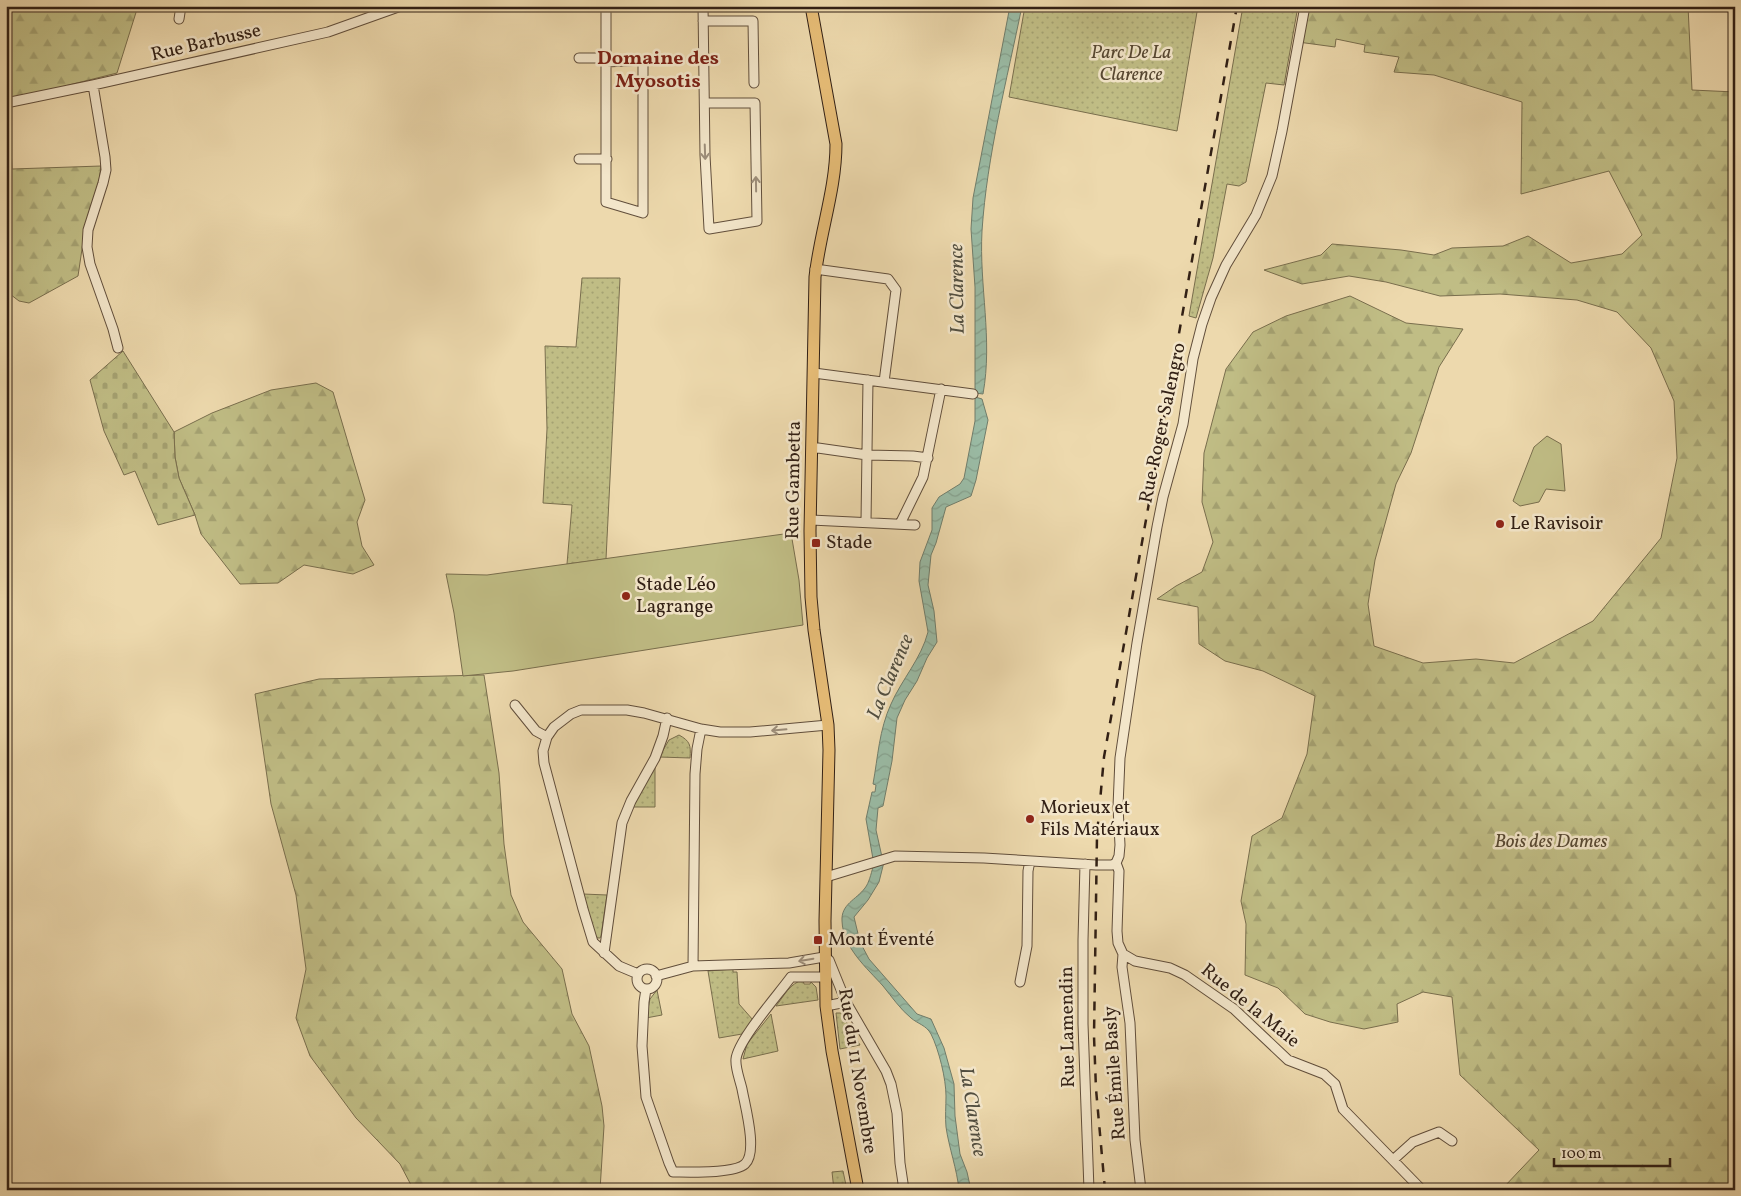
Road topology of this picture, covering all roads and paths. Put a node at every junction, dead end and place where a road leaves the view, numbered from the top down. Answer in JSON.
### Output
{"nodes":[{"id":1,"x":182,"y":6,"type":"edge"},
{"id":2,"x":401,"y":6,"type":"edge"},
{"id":3,"x":606,"y":6,"type":"edge"},
{"id":4,"x":703,"y":6,"type":"edge"},
{"id":5,"x":811,"y":6,"type":"edge"},
{"id":6,"x":1304,"y":6,"type":"edge"},
{"id":7,"x":391,"y":8,"type":"edge"},
{"id":8,"x":373,"y":10,"type":"edge"},
{"id":9,"x":179,"y":19,"type":"dead end"},
{"id":10,"x":703,"y":21,"type":"junction"},
{"id":11,"x":579,"y":58,"type":"dead end"},
{"id":12,"x":607,"y":60,"type":"junction"},
{"id":13,"x":754,"y":83,"type":"dead end"},
{"id":14,"x":93,"y":85,"type":"junction"},
{"id":15,"x":6,"y":103,"type":"edge"},
{"id":16,"x":705,"y":103,"type":"junction"},
{"id":17,"x":579,"y":159,"type":"dead end"},
{"id":18,"x":607,"y":159,"type":"junction"},
{"id":19,"x":643,"y":213,"type":"junction"},
{"id":20,"x":653,"y":217,"type":"dead end"},
{"id":21,"x":816,"y":269,"type":"junction"},
{"id":22,"x":118,"y":348,"type":"dead end"},
{"id":23,"x":814,"y":373,"type":"junction"},
{"id":24,"x":868,"y":380,"type":"junction"},
{"id":25,"x":884,"y":382,"type":"junction"},
{"id":26,"x":941,"y":389,"type":"junction"},
{"id":27,"x":973,"y":394,"type":"dead end"},
{"id":28,"x":812,"y":449,"type":"junction"},
{"id":29,"x":867,"y":454,"type":"junction"},
{"id":30,"x":928,"y":458,"type":"junction"},
{"id":31,"x":811,"y":520,"type":"junction"},
{"id":32,"x":866,"y":522,"type":"junction"},
{"id":33,"x":900,"y":524,"type":"junction"},
{"id":34,"x":915,"y":525,"type":"dead end"},
{"id":35,"x":516,"y":705,"type":"dead end"},
{"id":36,"x":667,"y":718,"type":"junction"},
{"id":37,"x":828,"y":725,"type":"junction"},
{"id":38,"x":701,"y":729,"type":"junction"},
{"id":39,"x":547,"y":737,"type":"junction"},
{"id":40,"x":1030,"y":861,"type":"junction"},
{"id":41,"x":1116,"y":863,"type":"junction"},
{"id":42,"x":1085,"y":864,"type":"junction"},
{"id":43,"x":826,"y":877,"type":"junction"},
{"id":44,"x":604,"y":953,"type":"junction"},
{"id":45,"x":1123,"y":954,"type":"junction"},
{"id":46,"x":824,"y":957,"type":"junction"},
{"id":47,"x":789,"y":963,"type":"junction"},
{"id":48,"x":693,"y":966,"type":"junction"},
{"id":49,"x":638,"y":974,"type":"junction"},
{"id":50,"x":656,"y":976,"type":"junction"},
{"id":51,"x":791,"y":977,"type":"junction"},
{"id":52,"x":824,"y":977,"type":"junction"},
{"id":53,"x":1020,"y":982,"type":"dead end"},
{"id":54,"x":646,"y":989,"type":"junction"},
{"id":55,"x":846,"y":1002,"type":"junction"},
{"id":56,"x":826,"y":1006,"type":"junction"},
{"id":57,"x":1452,"y":1141,"type":"dead end"},
{"id":58,"x":1393,"y":1160,"type":"junction"},
{"id":59,"x":858,"y":1190,"type":"edge"},
{"id":60,"x":904,"y":1190,"type":"edge"},
{"id":61,"x":1089,"y":1190,"type":"edge"},
{"id":62,"x":1141,"y":1190,"type":"edge"},
{"id":63,"x":1422,"y":1190,"type":"edge"}],
"edges":[{"from":1,"to":9,"type":"street"},
{"from":2,"to":7,"type":"street","name":"Rue Barbusse"},
{"from":3,"to":12,"type":"street"},
{"from":4,"to":10,"type":"street"},
{"from":5,"to":21,"type":"main road","name":"Rue Gambetta"},
{"from":6,"to":41,"type":"street","name":"Rue Roger Salengro"},
{"from":7,"to":8,"type":"street","name":"Rue Barbusse"},
{"from":8,"to":14,"type":"street","name":"Rue Barbusse"},
{"from":10,"to":13,"type":"street"},
{"from":10,"to":16,"type":"street"},
{"from":11,"to":12,"type":"street"},
{"from":12,"to":18,"type":"street"},
{"from":12,"to":19,"type":"street"},
{"from":14,"to":15,"type":"street","name":"Rue Barbusse"},
{"from":14,"to":22,"type":"street"},
{"from":16,"to":16,"type":"street","one_way":true},
{"from":17,"to":18,"type":"street"},
{"from":18,"to":19,"type":"street"},
{"from":19,"to":20,"type":"street"},
{"from":21,"to":23,"type":"main road","name":"Rue Gambetta"},
{"from":21,"to":25,"type":"street"},
{"from":23,"to":24,"type":"street"},
{"from":23,"to":28,"type":"main road","name":"Rue Gambetta"},
{"from":24,"to":25,"type":"street"},
{"from":24,"to":29,"type":"street"},
{"from":25,"to":26,"type":"street"},
{"from":26,"to":27,"type":"street"},
{"from":26,"to":30,"type":"street"},
{"from":28,"to":29,"type":"street"},
{"from":28,"to":31,"type":"main road","name":"Rue Gambetta"},
{"from":29,"to":30,"type":"street"},
{"from":29,"to":32,"type":"street"},
{"from":30,"to":33,"type":"street"},
{"from":31,"to":32,"type":"street"},
{"from":31,"to":37,"type":"main road","name":"Rue Gambetta"},
{"from":32,"to":33,"type":"street"},
{"from":33,"to":34,"type":"street"},
{"from":35,"to":39,"type":"street"},
{"from":36,"to":38,"type":"street"},
{"from":36,"to":39,"type":"street"},
{"from":36,"to":44,"type":"street"},
{"from":37,"to":38,"type":"street","one_way":true},
{"from":37,"to":43,"type":"main road","name":"Rue Gambetta"},
{"from":38,"to":48,"type":"street"},
{"from":39,"to":44,"type":"street"},
{"from":40,"to":42,"type":"street"},
{"from":40,"to":43,"type":"street"},
{"from":40,"to":53,"type":"street"},
{"from":41,"to":42,"type":"street"},
{"from":41,"to":45,"type":"street","name":"Rue Roger Salengro"},
{"from":42,"to":61,"type":"street","name":"Rue Lamendin"},
{"from":43,"to":46,"type":"main road","name":"Rue Gambetta"},
{"from":44,"to":49,"type":"street"},
{"from":45,"to":58,"type":"street","name":"Rue de la Maie"},
{"from":45,"to":62,"type":"street","name":"Rue Émile Basly"},
{"from":46,"to":47,"type":"street","one_way":true},
{"from":46,"to":52,"type":"main road","name":"Rue du 11 Novembre"},
{"from":46,"to":55,"type":"street"},
{"from":47,"to":48,"type":"street"},
{"from":47,"to":51,"type":"street"},
{"from":48,"to":50,"type":"street"},
{"from":49,"to":50,"type":"street"},
{"from":49,"to":54,"type":"street"},
{"from":50,"to":54,"type":"street"},
{"from":51,"to":52,"type":"street"},
{"from":51,"to":54,"type":"street"},
{"from":52,"to":56,"type":"main road","name":"Rue du 11 Novembre"},
{"from":55,"to":56,"type":"street"},
{"from":55,"to":60,"type":"street"},
{"from":56,"to":59,"type":"main road","name":"Rue du 11 Novembre"},
{"from":57,"to":58,"type":"street"},
{"from":58,"to":63,"type":"street","name":"Rue de la Maie"}]}
